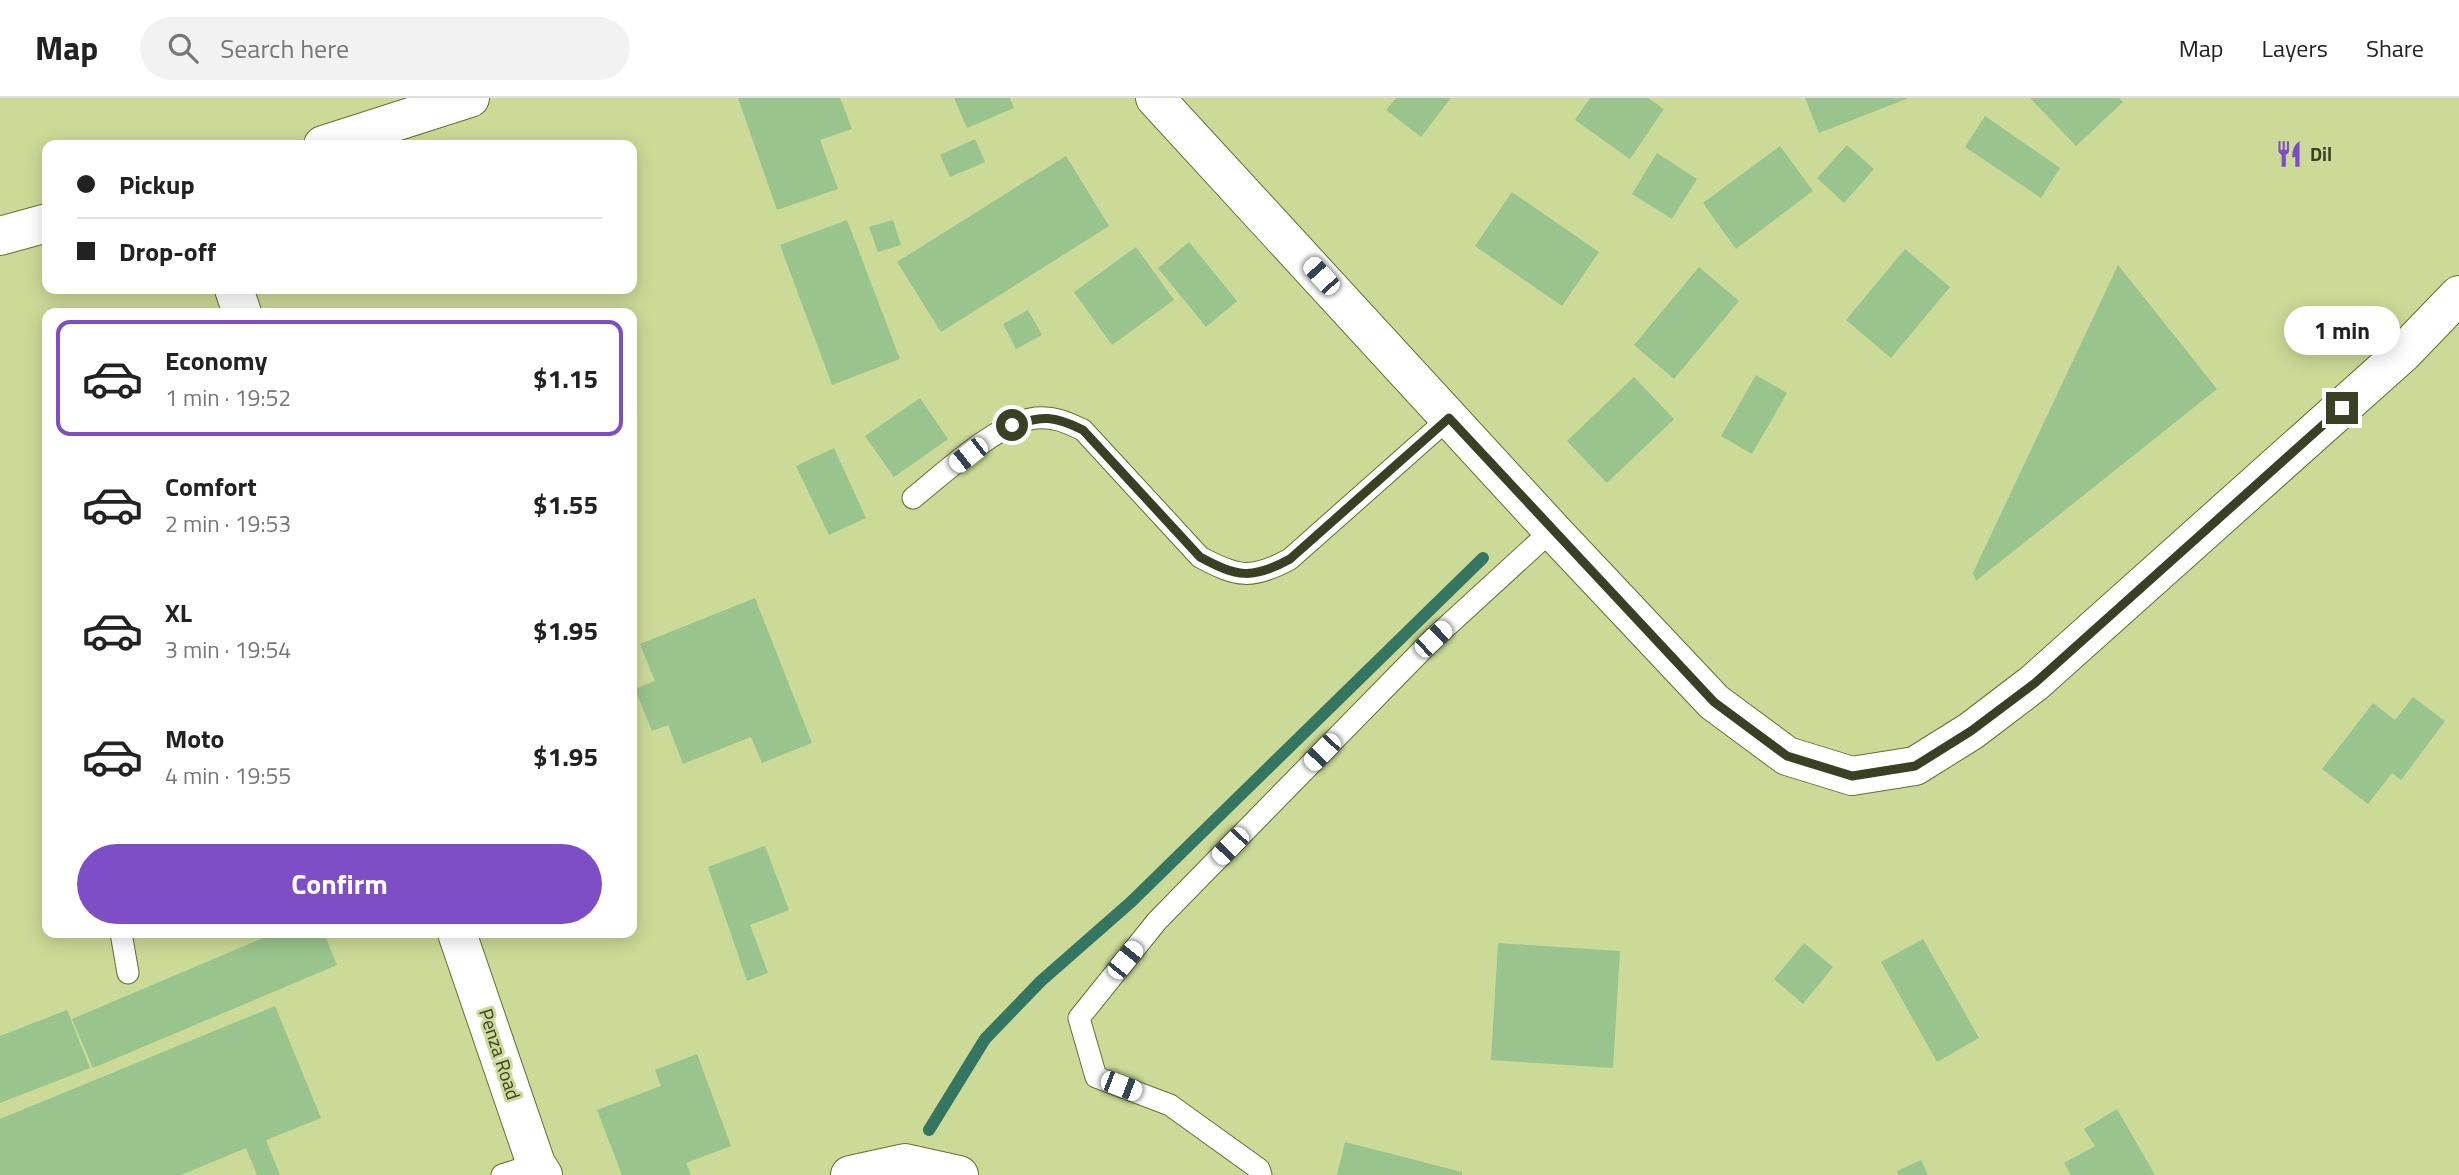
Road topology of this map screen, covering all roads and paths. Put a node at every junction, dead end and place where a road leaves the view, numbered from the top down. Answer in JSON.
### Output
{"nodes":[{"id":1,"x":470,"y":98,"type":"edge"},
{"id":2,"x":1155,"y":98,"type":"edge"},
{"id":3,"x":339,"y":140,"type":"edge"},
{"id":4,"x":42,"y":224,"type":"edge"},
{"id":5,"x":0,"y":236,"type":"edge"},
{"id":6,"x":2459,"y":295,"type":"edge"},
{"id":7,"x":1449,"y":418,"type":"junction"},
{"id":8,"x":913,"y":498,"type":"dead end"},
{"id":9,"x":1552,"y":530,"type":"junction"},
{"id":10,"x":122,"y":938,"type":"edge"},
{"id":11,"x":458,"y":938,"type":"edge"},
{"id":12,"x":128,"y":973,"type":"dead end"},
{"id":13,"x":527,"y":1171,"type":"edge"},
{"id":14,"x":850,"y":1175,"type":"edge"},
{"id":15,"x":959,"y":1175,"type":"edge"},
{"id":16,"x":1261,"y":1175,"type":"edge"}],
"edges":[{"from":1,"to":3,"type":"main road"},
{"from":2,"to":7,"type":"main road"},
{"from":4,"to":5,"type":"main road"},
{"from":6,"to":9,"type":"main road"},
{"from":7,"to":8,"type":"lane"},
{"from":7,"to":9,"type":"main road"},
{"from":9,"to":16,"type":"lane"},
{"from":10,"to":12,"type":"lane"},
{"from":11,"to":13,"type":"main road","name":"Penza Road"},
{"from":14,"to":15,"type":"main road"}]}
